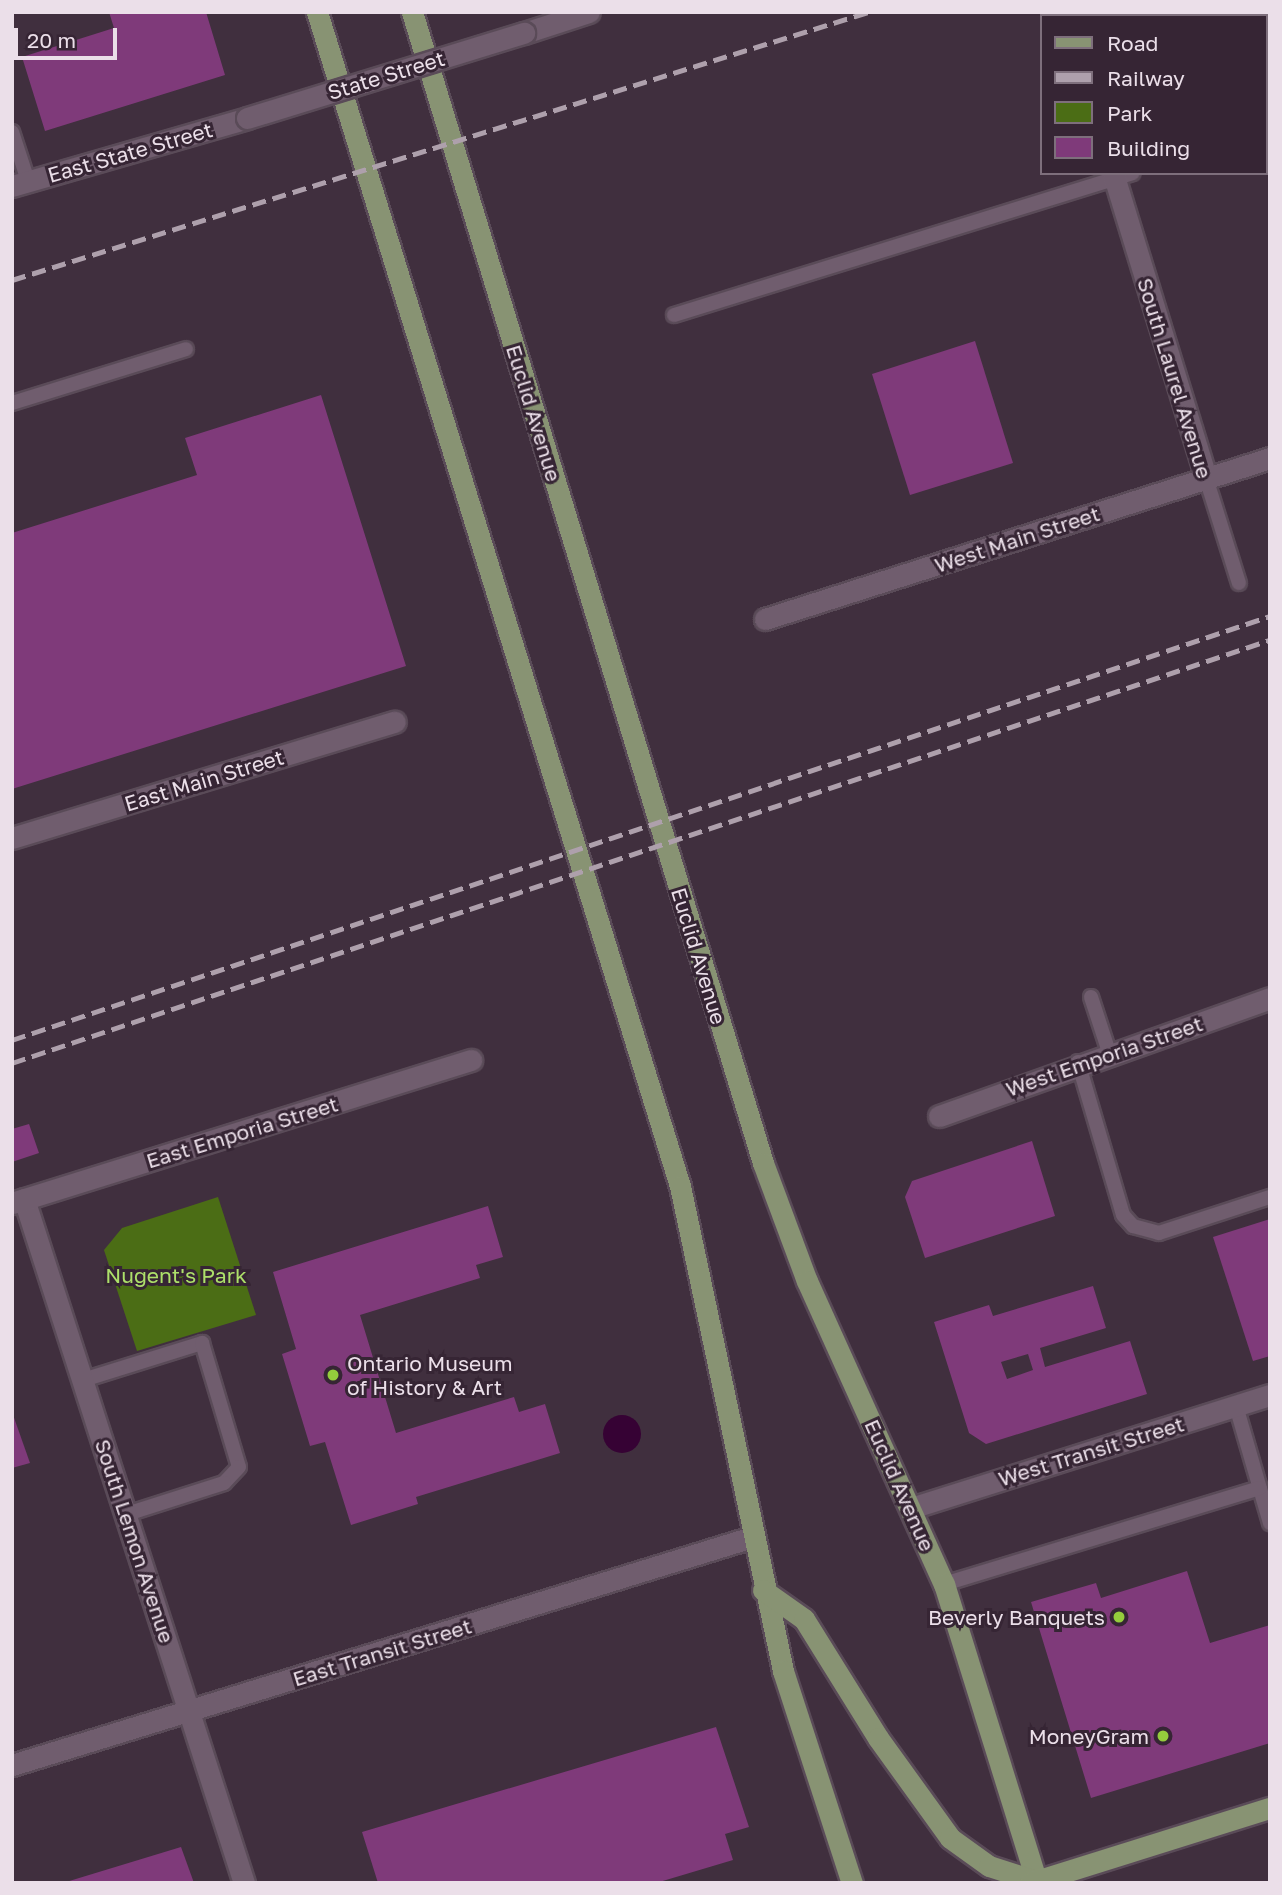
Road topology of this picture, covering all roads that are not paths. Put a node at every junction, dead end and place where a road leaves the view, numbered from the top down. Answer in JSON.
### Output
{"nodes":[{"id":1,"x":317,"y":12,"type":"edge"},
{"id":2,"x":412,"y":12,"type":"edge"},
{"id":3,"x":589,"y":12,"type":"edge"},
{"id":4,"x":247,"y":118,"type":"joint"},
{"id":5,"x":12,"y":132,"type":"edge"},
{"id":6,"x":1120,"y":175,"type":"edge"},
{"id":7,"x":20,"y":183,"type":"edge"},
{"id":8,"x":674,"y":315,"type":"dead end"},
{"id":9,"x":186,"y":349,"type":"dead end"},
{"id":10,"x":12,"y":403,"type":"edge"},
{"id":11,"x":1270,"y":458,"type":"edge"},
{"id":12,"x":1206,"y":478,"type":"junction"},
{"id":13,"x":1239,"y":583,"type":"dead end"},
{"id":14,"x":765,"y":619,"type":"dead end"},
{"id":15,"x":395,"y":722,"type":"dead end"},
{"id":16,"x":12,"y":838,"type":"edge"},
{"id":17,"x":1091,"y":997,"type":"dead end"},
{"id":18,"x":1270,"y":998,"type":"edge"},
{"id":19,"x":1109,"y":1052,"type":"junction"},
{"id":20,"x":471,"y":1060,"type":"dead end"},
{"id":21,"x":1078,"y":1062,"type":"junction"},
{"id":22,"x":939,"y":1116,"type":"dead end"},
{"id":23,"x":1270,"y":1197,"type":"edge"},
{"id":24,"x":18,"y":1201,"type":"edge"},
{"id":25,"x":83,"y":1380,"type":"junction"},
{"id":26,"x":1270,"y":1395,"type":"edge"},
{"id":27,"x":1236,"y":1406,"type":"junction"},
{"id":28,"x":1259,"y":1488,"type":"junction"},
{"id":29,"x":911,"y":1508,"type":"junction"},
{"id":30,"x":127,"y":1514,"type":"junction"},
{"id":31,"x":1270,"y":1523,"type":"edge"},
{"id":32,"x":752,"y":1536,"type":"junction"},
{"id":33,"x":944,"y":1584,"type":"junction"},
{"id":34,"x":763,"y":1590,"type":"junction"},
{"id":35,"x":191,"y":1711,"type":"junction"},
{"id":36,"x":12,"y":1765,"type":"edge"},
{"id":37,"x":1270,"y":1808,"type":"edge"},
{"id":38,"x":1035,"y":1882,"type":"edge"},
{"id":39,"x":244,"y":1883,"type":"edge"},
{"id":40,"x":852,"y":1883,"type":"edge"}],
"edges":[{"from":1,"to":32,"type":"main road"},
{"from":2,"to":29,"type":"main road","name":"Euclid Avenue"},
{"from":3,"to":4,"type":"street","name":"State Street","bridge":true},
{"from":4,"to":7,"type":"street","name":"East State Street"},
{"from":5,"to":7,"type":"lane"},
{"from":6,"to":8,"type":"lane"},
{"from":6,"to":12,"type":"street","name":"South Laurel Avenue"},
{"from":9,"to":10,"type":"lane"},
{"from":11,"to":12,"type":"street","name":"West Main Street"},
{"from":12,"to":13,"type":"lane","name":"South Laurel Avenue"},
{"from":12,"to":14,"type":"street","name":"West Main Street"},
{"from":15,"to":16,"type":"street","name":"East Main Street"},
{"from":17,"to":19,"type":"lane"},
{"from":18,"to":19,"type":"street","name":"West Emporia Street"},
{"from":19,"to":21,"type":"street","name":"West Emporia Street"},
{"from":20,"to":24,"type":"street","name":"East Emporia Street"},
{"from":21,"to":22,"type":"street","name":"West Emporia Street"},
{"from":21,"to":23,"type":"lane"},
{"from":24,"to":25,"type":"street","name":"South Lemon Avenue"},
{"from":25,"to":30,"type":"street","name":"South Lemon Avenue"},
{"from":25,"to":30,"type":"lane"},
{"from":26,"to":27,"type":"street","name":"West Transit Street"},
{"from":27,"to":28,"type":"lane"},
{"from":27,"to":29,"type":"street","name":"West Transit Street"},
{"from":28,"to":31,"type":"lane"},
{"from":28,"to":33,"type":"lane"},
{"from":29,"to":33,"type":"main road","name":"Euclid Avenue"},
{"from":30,"to":35,"type":"street","name":"South Lemon Avenue"},
{"from":32,"to":34,"type":"main road"},
{"from":32,"to":35,"type":"street","name":"East Transit Street"},
{"from":33,"to":38,"type":"main road","name":"Euclid Avenue"},
{"from":34,"to":38,"type":"main road"},
{"from":34,"to":40,"type":"main road"},
{"from":35,"to":36,"type":"street","name":"East Transit Street"},
{"from":35,"to":39,"type":"street","name":"South Lemon Avenue"},
{"from":37,"to":38,"type":"main road"}]}
